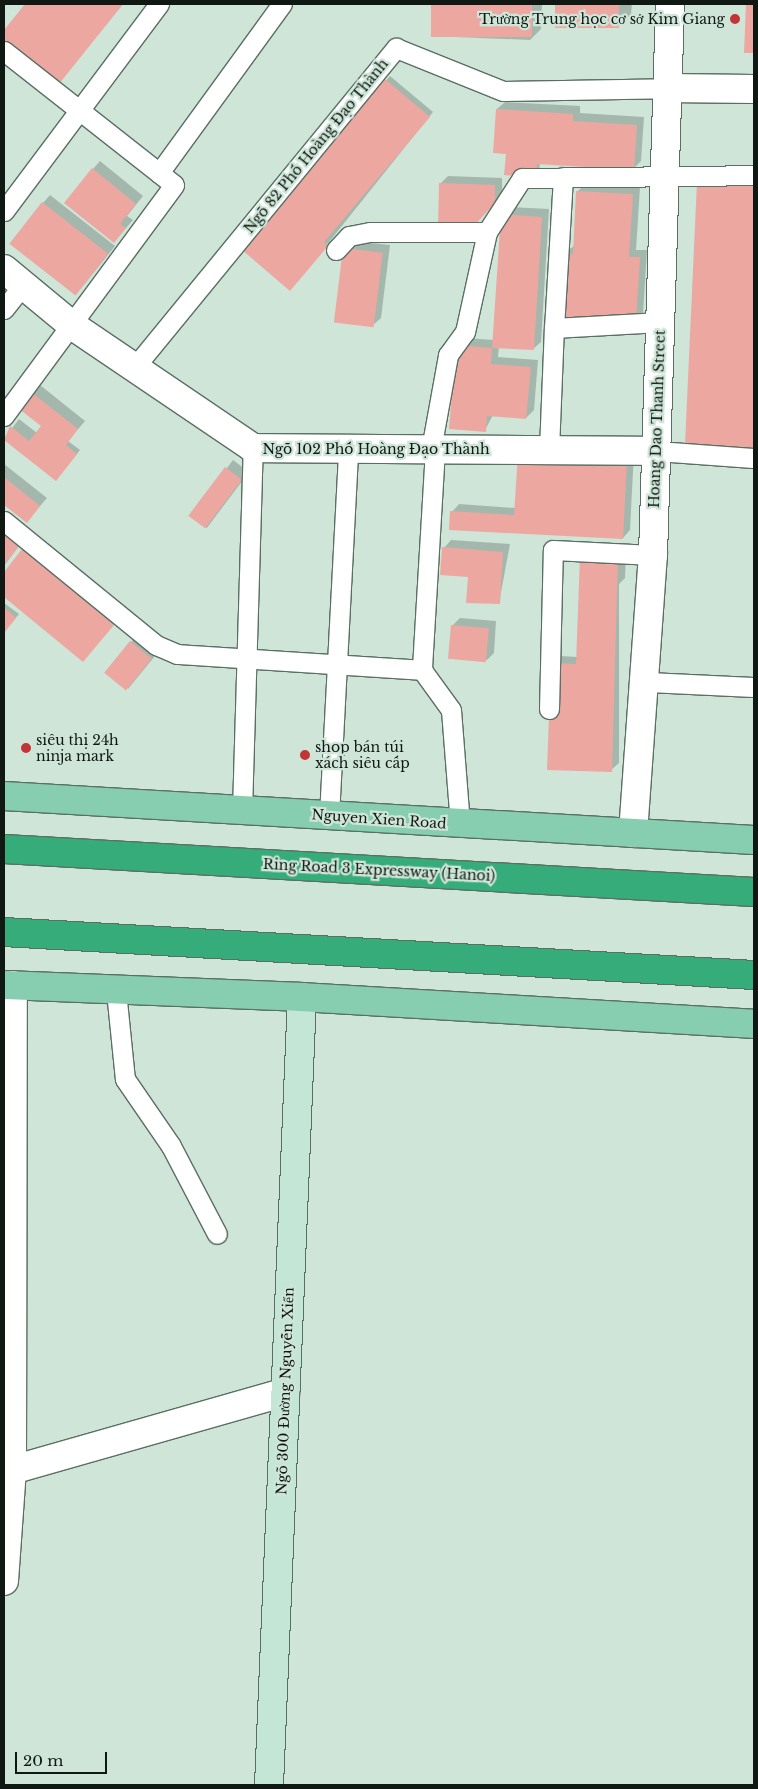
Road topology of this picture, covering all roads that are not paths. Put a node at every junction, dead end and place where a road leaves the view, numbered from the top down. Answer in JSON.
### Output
{"nodes":[{"id":1,"x":159,"y":4,"type":"edge"},
{"id":2,"x":282,"y":4,"type":"edge"},
{"id":3,"x":670,"y":4,"type":"edge"},
{"id":4,"x":4,"y":50,"type":"edge"},
{"id":5,"x":667,"y":88,"type":"junction"},
{"id":6,"x":754,"y":89,"type":"edge"},
{"id":7,"x":80,"y":113,"type":"junction"},
{"id":8,"x":159,"y":173,"type":"junction"},
{"id":9,"x":665,"y":174,"type":"junction"},
{"id":10,"x":754,"y":175,"type":"edge"},
{"id":11,"x":563,"y":177,"type":"junction"},
{"id":12,"x":4,"y":210,"type":"edge"},
{"id":13,"x":487,"y":232,"type":"junction"},
{"id":14,"x":336,"y":250,"type":"dead end"},
{"id":15,"x":13,"y":277,"type":"edge"},
{"id":16,"x":4,"y":309,"type":"edge"},
{"id":17,"x":660,"y":322,"type":"junction"},
{"id":18,"x":73,"y":326,"type":"junction"},
{"id":19,"x":554,"y":328,"type":"junction"},
{"id":20,"x":134,"y":368,"type":"junction"},
{"id":21,"x":4,"y":416,"type":"edge"},
{"id":22,"x":253,"y":448,"type":"junction"},
{"id":23,"x":348,"y":449,"type":"junction"},
{"id":24,"x":433,"y":449,"type":"junction"},
{"id":25,"x":549,"y":450,"type":"junction"},
{"id":26,"x":656,"y":451,"type":"junction"},
{"id":27,"x":754,"y":458,"type":"edge"},
{"id":28,"x":4,"y":521,"type":"edge"},
{"id":29,"x":653,"y":555,"type":"junction"},
{"id":30,"x":248,"y":662,"type":"junction"},
{"id":31,"x":337,"y":666,"type":"junction"},
{"id":32,"x":422,"y":670,"type":"junction"},
{"id":33,"x":647,"y":682,"type":"junction"},
{"id":34,"x":754,"y":687,"type":"edge"},
{"id":35,"x":549,"y":709,"type":"dead end"},
{"id":36,"x":4,"y":796,"type":"edge"},
{"id":37,"x":242,"y":811,"type":"junction"},
{"id":38,"x":329,"y":816,"type":"junction"},
{"id":39,"x":460,"y":824,"type":"junction"},
{"id":40,"x":633,"y":833,"type":"junction"},
{"id":41,"x":754,"y":840,"type":"edge"},
{"id":42,"x":4,"y":849,"type":"edge"},
{"id":43,"x":754,"y":892,"type":"edge"},
{"id":44,"x":4,"y":932,"type":"edge"},
{"id":45,"x":4,"y":943,"type":"edge"},
{"id":46,"x":754,"y":975,"type":"edge"},
{"id":47,"x":754,"y":983,"type":"edge"},
{"id":48,"x":8,"y":985,"type":"edge"},
{"id":49,"x":116,"y":991,"type":"junction"},
{"id":50,"x":302,"y":997,"type":"junction"},
{"id":51,"x":754,"y":1024,"type":"edge"},
{"id":52,"x":217,"y":1234,"type":"dead end"},
{"id":53,"x":285,"y":1392,"type":"junction"},
{"id":54,"x":8,"y":1425,"type":"edge"},
{"id":55,"x":8,"y":1474,"type":"edge"},
{"id":56,"x":4,"y":1581,"type":"edge"},
{"id":57,"x":269,"y":1785,"type":"edge"}],
"edges":[{"from":1,"to":7,"type":"lane"},
{"from":2,"to":8,"type":"lane"},
{"from":3,"to":5,"type":"street","name":"Hoang Dao Thanh Street"},
{"from":4,"to":7,"type":"lane"},
{"from":5,"to":6,"type":"street"},
{"from":5,"to":9,"type":"street","name":"Hoang Dao Thanh Street"},
{"from":5,"to":20,"type":"lane","name":"Ngõ 82 Phố Hoàng Đạo Thành"},
{"from":7,"to":8,"type":"lane"},
{"from":7,"to":12,"type":"lane"},
{"from":8,"to":18,"type":"lane"},
{"from":9,"to":10,"type":"lane"},
{"from":9,"to":11,"type":"lane"},
{"from":9,"to":17,"type":"street","name":"Hoang Dao Thanh Street"},
{"from":11,"to":13,"type":"lane"},
{"from":11,"to":19,"type":"lane"},
{"from":13,"to":14,"type":"lane"},
{"from":13,"to":24,"type":"lane"},
{"from":15,"to":16,"type":"lane"},
{"from":15,"to":18,"type":"street","name":"Ngõ 102 Phố Hoàng Đạo Thành"},
{"from":17,"to":19,"type":"lane"},
{"from":17,"to":26,"type":"street","name":"Hoang Dao Thanh Street"},
{"from":18,"to":20,"type":"street","name":"Ngõ 102 Phố Hoàng Đạo Thành"},
{"from":18,"to":21,"type":"lane"},
{"from":19,"to":25,"type":"lane"},
{"from":20,"to":22,"type":"street","name":"Ngõ 102 Phố Hoàng Đạo Thành"},
{"from":22,"to":23,"type":"street","name":"Ngõ 102 Phố Hoàng Đạo Thành"},
{"from":22,"to":30,"type":"lane"},
{"from":23,"to":24,"type":"street","name":"Ngõ 102 Phố Hoàng Đạo Thành"},
{"from":23,"to":31,"type":"lane"},
{"from":24,"to":25,"type":"street","name":"Ngõ 102 Phố Hoàng Đạo Thành"},
{"from":24,"to":32,"type":"lane"},
{"from":25,"to":26,"type":"street","name":"Ngõ 102 Phố Hoàng Đạo Thành"},
{"from":26,"to":27,"type":"lane"},
{"from":26,"to":29,"type":"street","name":"Hoang Dao Thanh Street"},
{"from":28,"to":30,"type":"lane"},
{"from":29,"to":33,"type":"street","name":"Hoang Dao Thanh Street"},
{"from":29,"to":35,"type":"lane"},
{"from":30,"to":31,"type":"lane"},
{"from":30,"to":37,"type":"lane"},
{"from":31,"to":32,"type":"lane"},
{"from":31,"to":38,"type":"lane"},
{"from":32,"to":39,"type":"lane"},
{"from":33,"to":34,"type":"lane"},
{"from":33,"to":40,"type":"street","name":"Hoang Dao Thanh Street"},
{"from":36,"to":37,"type":"main road","name":"Nguyen Xien Road"},
{"from":37,"to":38,"type":"main road","name":"Nguyen Xien Road"},
{"from":38,"to":39,"type":"main road","name":"Nguyen Xien Road"},
{"from":39,"to":40,"type":"main road","name":"Nguyen Xien Road"},
{"from":40,"to":41,"type":"main road","name":"Nguyen Xien Road"},
{"from":42,"to":43,"type":"highway","name":"Ring Road 3 Expressway (Hanoi)"},
{"from":44,"to":46,"type":"highway"},
{"from":45,"to":47,"type":"main road"},
{"from":48,"to":49,"type":"main road"},
{"from":48,"to":54,"type":"street"},
{"from":49,"to":50,"type":"main road"},
{"from":49,"to":52,"type":"lane"},
{"from":50,"to":51,"type":"main road"},
{"from":50,"to":53,"type":"street","name":"Ngõ 300 Đường Nguyễn Xiển"},
{"from":53,"to":55,"type":"street"},
{"from":53,"to":57,"type":"street","name":"Ngõ 300 Đường Nguyễn Xiển"},
{"from":54,"to":55,"type":"street"},
{"from":55,"to":56,"type":"street"}]}
